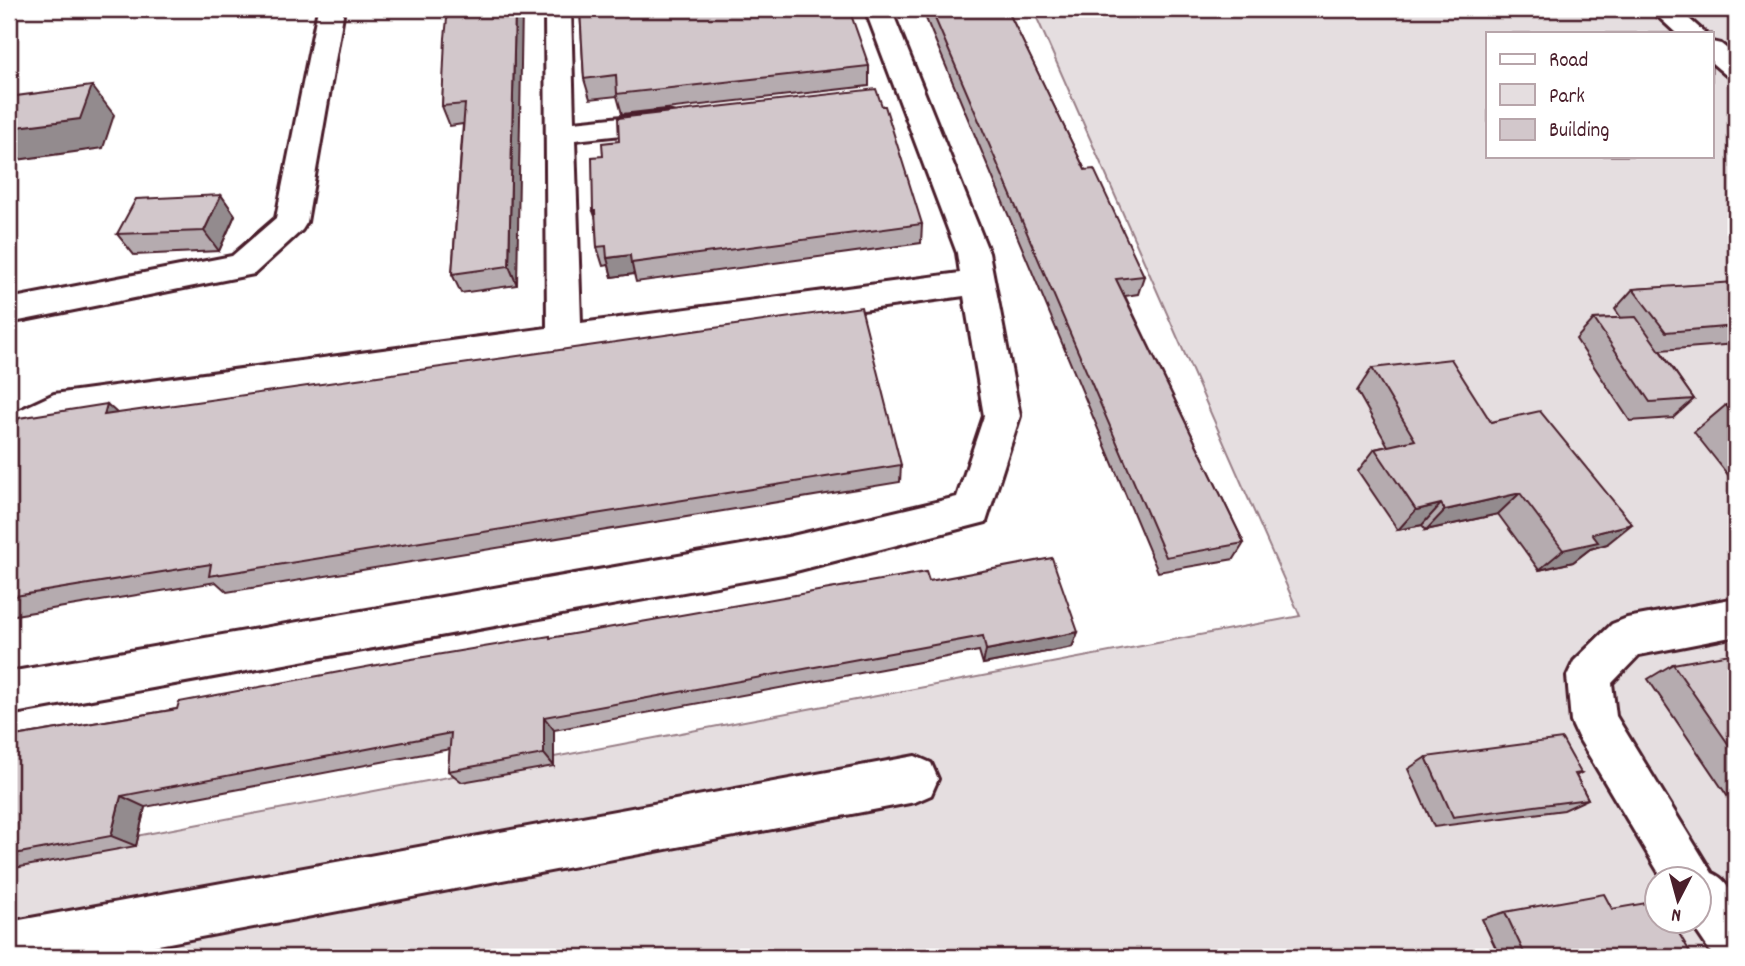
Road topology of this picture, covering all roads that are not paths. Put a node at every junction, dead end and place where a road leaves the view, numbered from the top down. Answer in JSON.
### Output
{"nodes":[{"id":1,"x":331,"y":9,"type":"edge"},
{"id":2,"x":558,"y":9,"type":"edge"},
{"id":3,"x":878,"y":9,"type":"edge"},
{"id":4,"x":1663,"y":9,"type":"edge"},
{"id":5,"x":1691,"y":32,"type":"edge"},
{"id":6,"x":1714,"y":52,"type":"edge"},
{"id":7,"x":1736,"y":69,"type":"edge"},
{"id":8,"x":695,"y":118,"type":"edge"},
{"id":9,"x":560,"y":134,"type":"junction"},
{"id":10,"x":978,"y":282,"type":"junction"},
{"id":11,"x":9,"y":311,"type":"edge"},
{"id":12,"x":564,"y":338,"type":"junction"},
{"id":13,"x":9,"y":433,"type":"edge"},
{"id":14,"x":1736,"y":617,"type":"edge"},
{"id":15,"x":9,"y":693,"type":"edge"},
{"id":16,"x":915,"y":779,"type":"dead end"},
{"id":17,"x":1679,"y":864,"type":"edge"},
{"id":18,"x":1714,"y":914,"type":"edge"},
{"id":19,"x":1736,"y":945,"type":"edge"},
{"id":20,"x":9,"y":948,"type":"edge"}],
"edges":[{"from":1,"to":11,"type":"street"},
{"from":2,"to":9,"type":"street"},
{"from":3,"to":10,"type":"street"},
{"from":4,"to":5,"type":"street"},
{"from":6,"to":7,"type":"street"},
{"from":8,"to":9,"type":"street"},
{"from":9,"to":12,"type":"street"},
{"from":10,"to":12,"type":"street"},
{"from":10,"to":15,"type":"street"},
{"from":12,"to":13,"type":"street"},
{"from":14,"to":17,"type":"street"},
{"from":16,"to":20,"type":"street"},
{"from":18,"to":19,"type":"street"}]}
